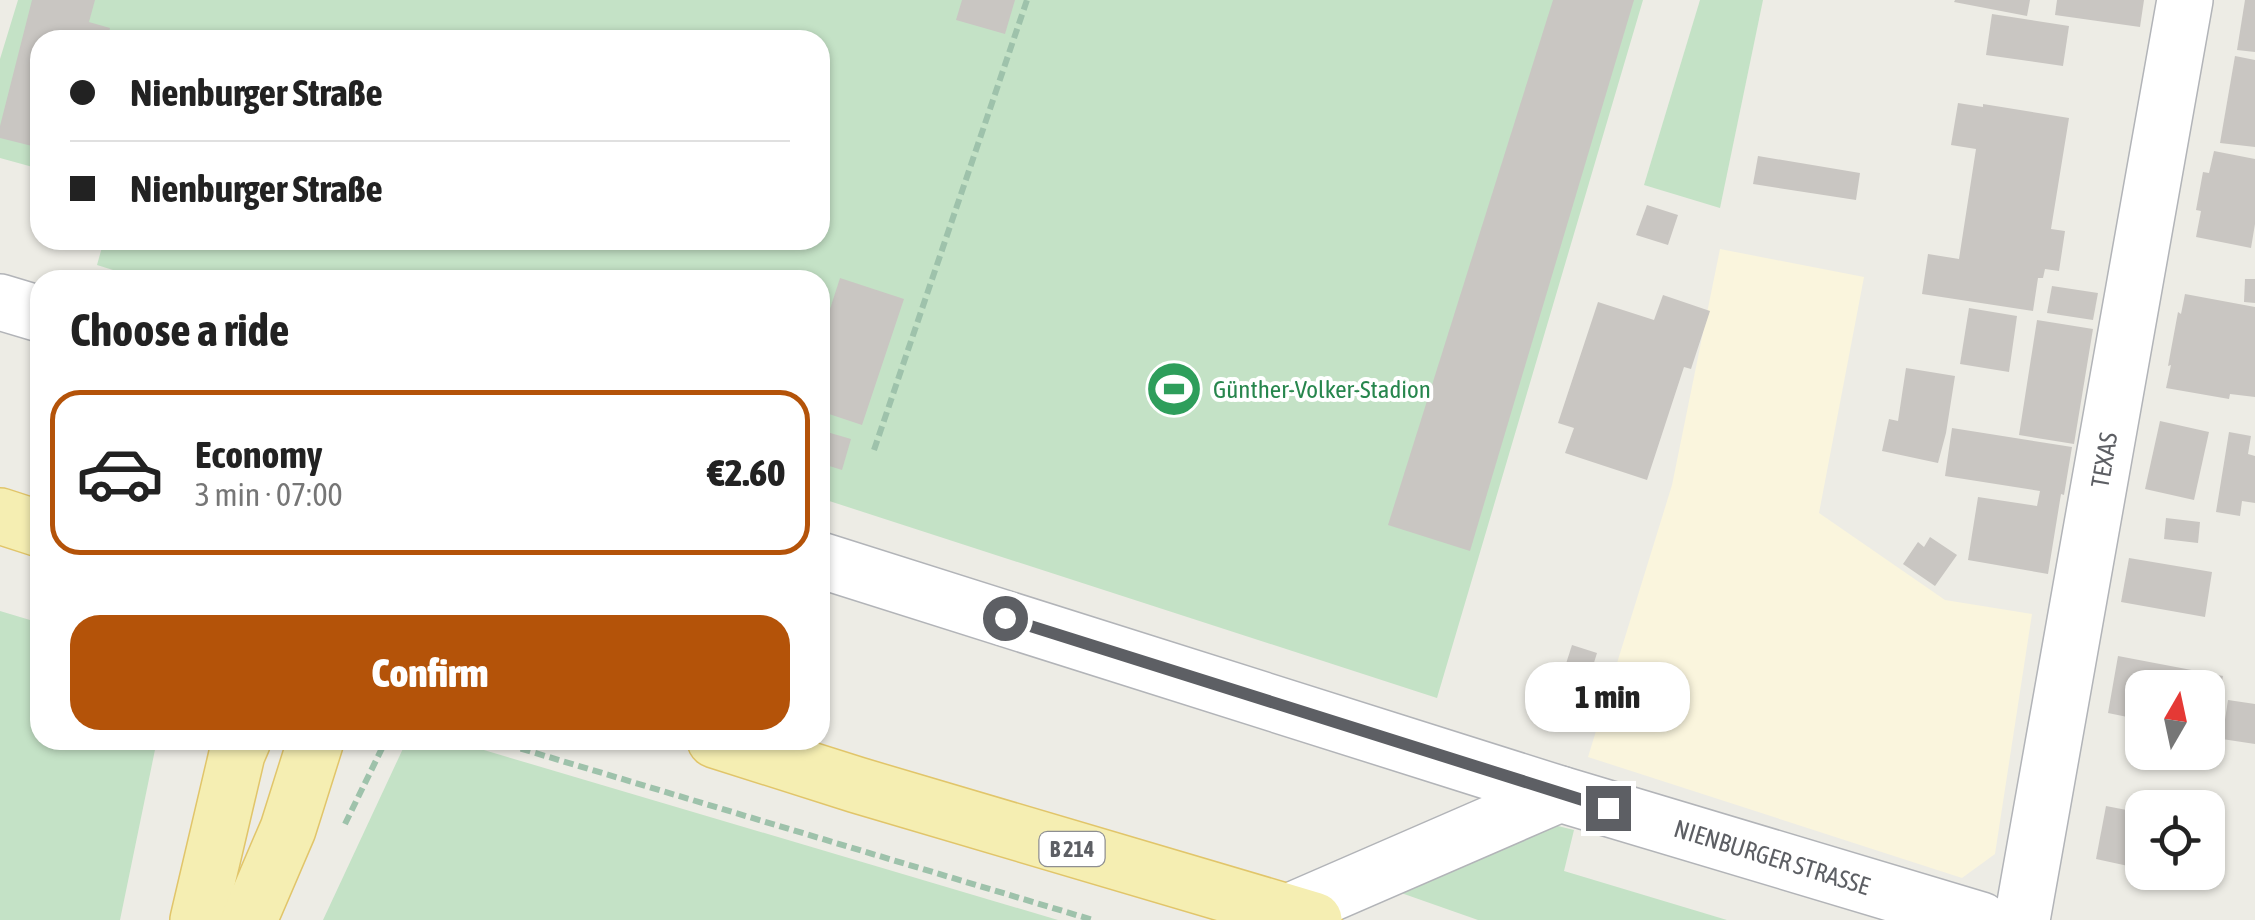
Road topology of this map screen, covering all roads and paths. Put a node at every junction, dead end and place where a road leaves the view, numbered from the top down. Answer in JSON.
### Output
{"nodes":[{"id":1,"x":1026,"y":0,"type":"edge"},
{"id":2,"x":2185,"y":0,"type":"edge"},
{"id":3,"x":0,"y":302,"type":"edge"},
{"id":4,"x":30,"y":311,"type":"edge"},
{"id":5,"x":874,"y":450,"type":"dead end"},
{"id":6,"x":830,"y":563,"type":"edge"},
{"id":7,"x":237,"y":750,"type":"edge"},
{"id":8,"x":313,"y":750,"type":"edge"},
{"id":9,"x":343,"y":750,"type":"edge"},
{"id":10,"x":525,"y":750,"type":"edge"},
{"id":11,"x":748,"y":750,"type":"edge"},
{"id":12,"x":300,"y":793,"type":"junction"},
{"id":13,"x":1560,"y":794,"type":"junction"},
{"id":14,"x":1300,"y":916,"type":"edge"},
{"id":15,"x":198,"y":920,"type":"edge"},
{"id":16,"x":249,"y":920,"type":"edge"},
{"id":17,"x":1092,"y":920,"type":"edge"},
{"id":18,"x":1980,"y":920,"type":"edge"},
{"id":19,"x":2022,"y":920,"type":"edge"}],
"edges":[{"from":1,"to":5,"type":"path"},
{"from":2,"to":19,"type":"street","name":"TEXAS"},
{"from":3,"to":4,"type":"street"},
{"from":6,"to":13,"type":"street","name":"NIENBURGER STRASSE"},
{"from":7,"to":15,"type":"main road"},
{"from":8,"to":12,"type":"main road"},
{"from":9,"to":12,"type":"main road"},
{"from":10,"to":17,"type":"path"},
{"from":11,"to":14,"type":"main road","number":"B 214"},
{"from":12,"to":16,"type":"main road"},
{"from":13,"to":14,"type":"street"},
{"from":13,"to":18,"type":"street","name":"NIENBURGER STRASSE"}]}
